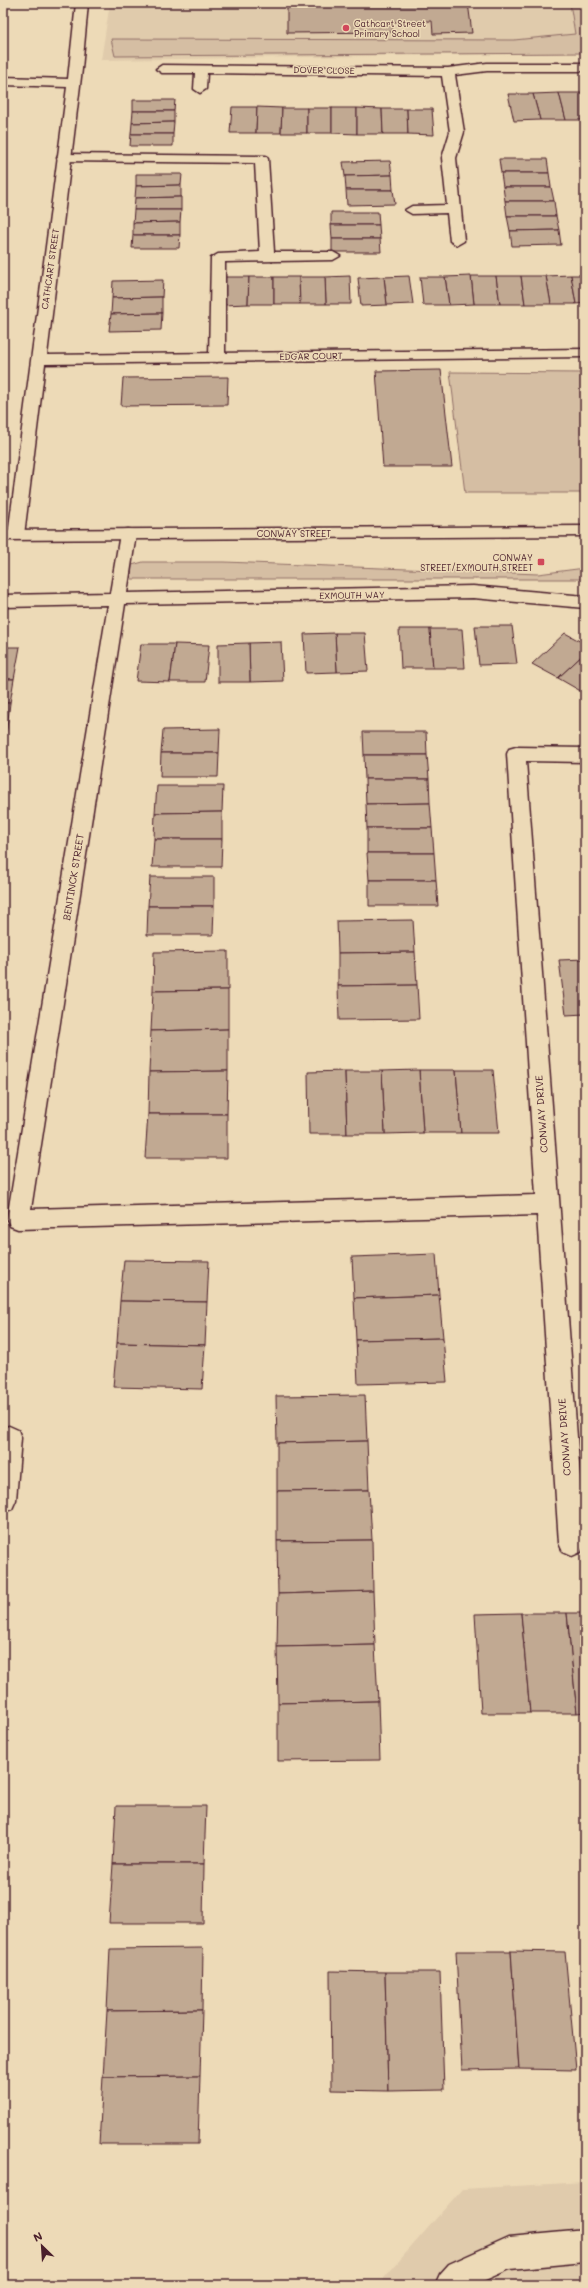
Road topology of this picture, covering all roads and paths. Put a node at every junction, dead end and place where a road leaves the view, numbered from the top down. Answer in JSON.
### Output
{"nodes":[{"id":1,"x":82,"y":3,"type":"edge"},
{"id":2,"x":585,"y":67,"type":"edge"},
{"id":3,"x":201,"y":68,"type":"junction"},
{"id":4,"x":162,"y":69,"type":"dead end"},
{"id":5,"x":448,"y":72,"type":"junction"},
{"id":6,"x":3,"y":82,"type":"edge"},
{"id":7,"x":74,"y":83,"type":"junction"},
{"id":8,"x":200,"y":89,"type":"dead end"},
{"id":9,"x":64,"y":158,"type":"junction"},
{"id":10,"x":454,"y":209,"type":"junction"},
{"id":11,"x":412,"y":210,"type":"dead end"},
{"id":12,"x":457,"y":241,"type":"dead end"},
{"id":13,"x":267,"y":256,"type":"junction"},
{"id":14,"x":333,"y":256,"type":"dead end"},
{"id":15,"x":585,"y":353,"type":"edge"},
{"id":16,"x":217,"y":357,"type":"junction"},
{"id":17,"x":38,"y":360,"type":"junction"},
{"id":18,"x":585,"y":531,"type":"edge"},
{"id":19,"x":128,"y":534,"type":"junction"},
{"id":20,"x":9,"y":535,"type":"edge"},
{"id":21,"x":118,"y":600,"type":"junction"},
{"id":22,"x":3,"y":601,"type":"edge"},
{"id":23,"x":585,"y":602,"type":"edge"},
{"id":24,"x":585,"y":755,"type":"edge"},
{"id":25,"x":548,"y":1205,"type":"junction"},
{"id":26,"x":9,"y":1438,"type":"dead end"},
{"id":27,"x":3,"y":1500,"type":"edge"},
{"id":28,"x":572,"y":1543,"type":"dead end"},
{"id":29,"x":585,"y":2246,"type":"edge"},
{"id":30,"x":451,"y":2285,"type":"edge"}],
"edges":[{"from":1,"to":7,"type":"street","name":"CATHCART STREET"},
{"from":2,"to":5,"type":"street","name":"DOVER CLOSE"},
{"from":3,"to":4,"type":"street","name":"DOVER CLOSE"},
{"from":3,"to":5,"type":"street","name":"DOVER CLOSE"},
{"from":3,"to":8,"type":"street"},
{"from":5,"to":10,"type":"street"},
{"from":6,"to":7,"type":"street"},
{"from":7,"to":9,"type":"street","name":"CATHCART STREET"},
{"from":9,"to":13,"type":"street"},
{"from":9,"to":17,"type":"street","name":"CATHCART STREET"},
{"from":10,"to":11,"type":"street"},
{"from":10,"to":12,"type":"street"},
{"from":13,"to":14,"type":"street"},
{"from":13,"to":16,"type":"street"},
{"from":15,"to":16,"type":"street","name":"EDGAR COURT"},
{"from":16,"to":17,"type":"street","name":"EDGAR COURT"},
{"from":17,"to":20,"type":"street","name":"CATHCART STREET"},
{"from":18,"to":19,"type":"street","name":"CONWAY STREET"},
{"from":19,"to":20,"type":"street","name":"CONWAY STREET"},
{"from":19,"to":21,"type":"street","name":"BENTINCK STREET"},
{"from":21,"to":22,"type":"street","name":"EXMOUTH WAY"},
{"from":21,"to":23,"type":"street","name":"EXMOUTH WAY"},
{"from":21,"to":25,"type":"street","name":"BENTINCK STREET"},
{"from":24,"to":25,"type":"street","name":"CONWAY DRIVE"},
{"from":25,"to":28,"type":"street","name":"CONWAY DRIVE"},
{"from":26,"to":27,"type":"street"},
{"from":29,"to":30,"type":"street"}]}
